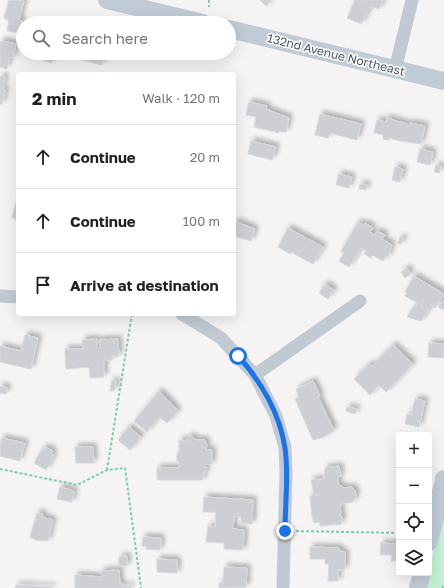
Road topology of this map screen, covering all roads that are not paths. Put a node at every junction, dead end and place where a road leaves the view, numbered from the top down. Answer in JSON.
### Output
{"nodes":[{"id":1,"x":107,"y":0,"type":"edge"},
{"id":2,"x":412,"y":0,"type":"edge"},
{"id":3,"x":206,"y":15,"type":"edge"},
{"id":4,"x":236,"y":31,"type":"edge"},
{"id":5,"x":395,"y":70,"type":"junction"},
{"id":6,"x":444,"y":81,"type":"edge"},
{"id":7,"x":0,"y":296,"type":"edge"},
{"id":8,"x":16,"y":297,"type":"edge"},
{"id":9,"x":360,"y":301,"type":"dead end"},
{"id":10,"x":185,"y":316,"type":"edge"},
{"id":11,"x":255,"y":375,"type":"junction"},
{"id":12,"x":444,"y":479,"type":"edge"},
{"id":13,"x":429,"y":540,"type":"edge"},
{"id":14,"x":421,"y":576,"type":"edge"},
{"id":15,"x":283,"y":588,"type":"edge"},
{"id":16,"x":418,"y":588,"type":"edge"}],
"edges":[{"from":1,"to":3,"type":"street"},
{"from":2,"to":5,"type":"street"},
{"from":4,"to":5,"type":"street","name":"132nd Avenue Northeast"},
{"from":5,"to":6,"type":"street","name":"132nd Avenue Northeast"},
{"from":7,"to":8,"type":"street"},
{"from":9,"to":11,"type":"street"},
{"from":10,"to":11,"type":"street"},
{"from":11,"to":15,"type":"street"},
{"from":12,"to":13,"type":"street"},
{"from":14,"to":16,"type":"street"}]}
